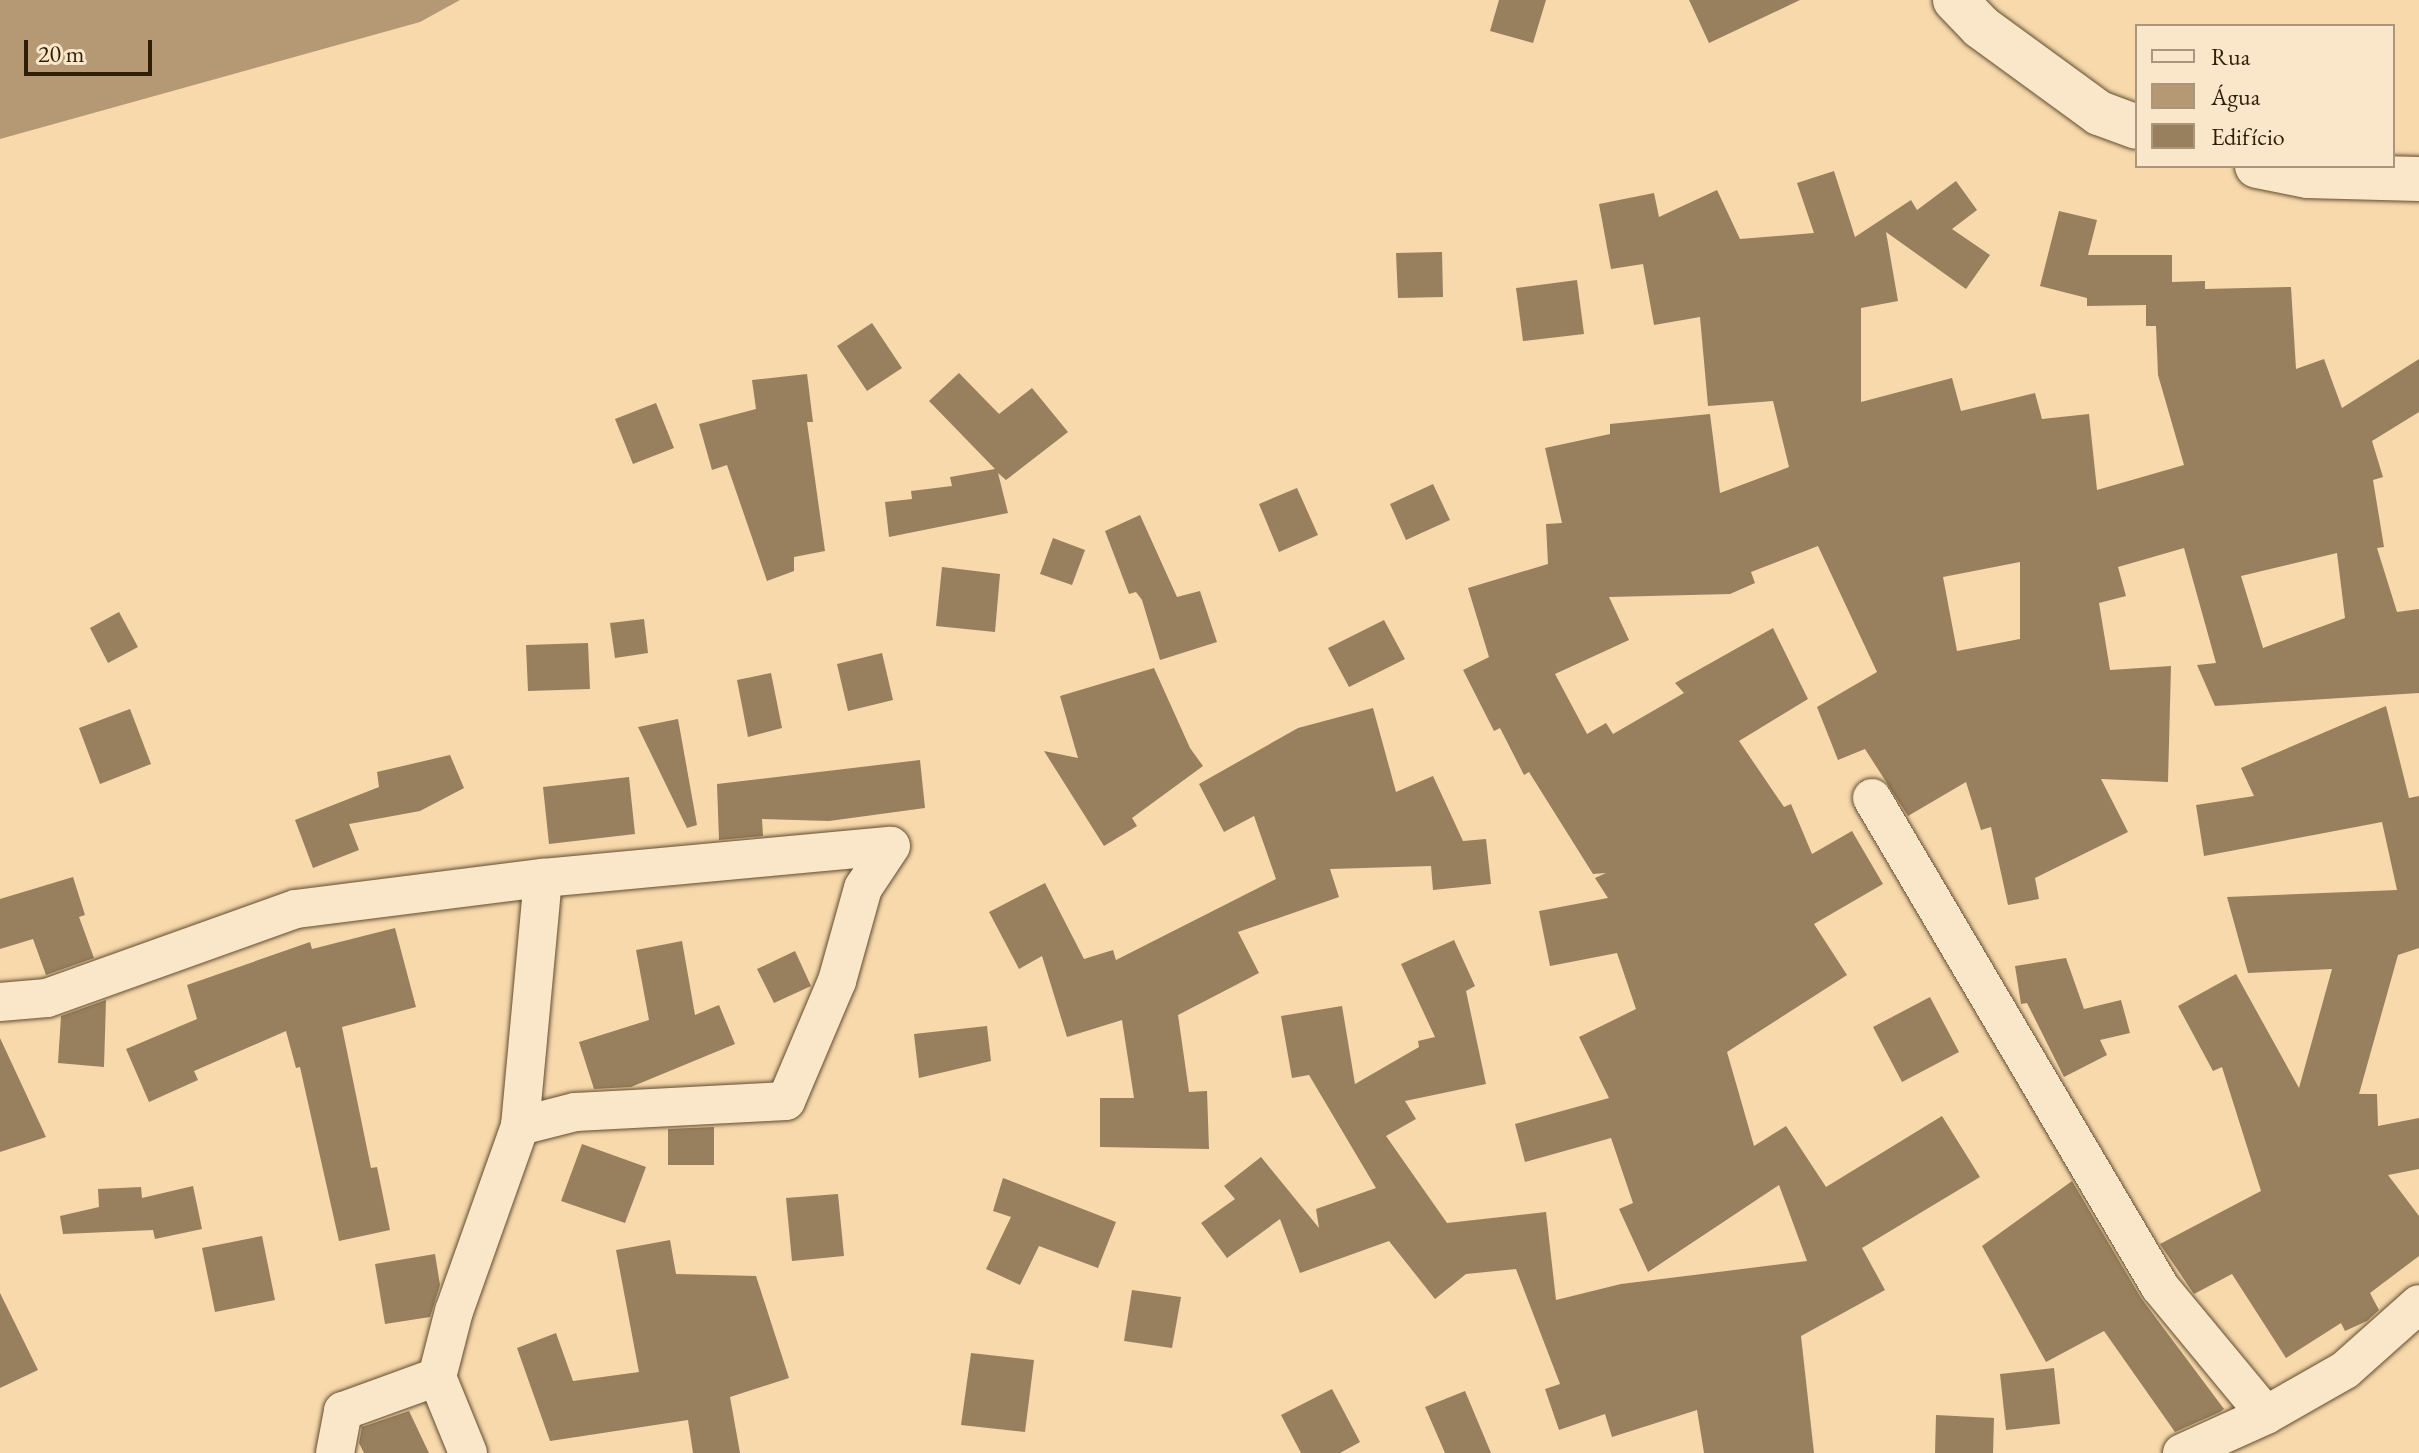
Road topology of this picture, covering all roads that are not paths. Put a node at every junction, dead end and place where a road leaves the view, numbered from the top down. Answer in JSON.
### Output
{"nodes":[{"id":1,"x":1955,"y":0,"type":"edge"},
{"id":2,"x":2135,"y":126,"type":"edge"},
{"id":3,"x":2267,"y":168,"type":"edge"},
{"id":4,"x":2419,"y":179,"type":"edge"},
{"id":5,"x":1872,"y":798,"type":"dead end"},
{"id":6,"x":543,"y":878,"type":"junction"},
{"id":7,"x":0,"y":1002,"type":"edge"},
{"id":8,"x":520,"y":1126,"type":"junction"},
{"id":9,"x":2419,"y":1304,"type":"edge"},
{"id":10,"x":437,"y":1377,"type":"junction"},
{"id":11,"x":2266,"y":1415,"type":"junction"},
{"id":12,"x":335,"y":1453,"type":"edge"},
{"id":13,"x":468,"y":1453,"type":"edge"},
{"id":14,"x":2182,"y":1453,"type":"edge"}],
"edges":[{"from":1,"to":2,"type":"main road"},
{"from":3,"to":4,"type":"main road"},
{"from":5,"to":11,"type":"street"},
{"from":6,"to":7,"type":"street"},
{"from":6,"to":8,"type":"street"},
{"from":6,"to":8,"type":"street"},
{"from":8,"to":10,"type":"street"},
{"from":9,"to":11,"type":"street"},
{"from":10,"to":12,"type":"street"},
{"from":10,"to":13,"type":"street"},
{"from":11,"to":14,"type":"street"}]}
